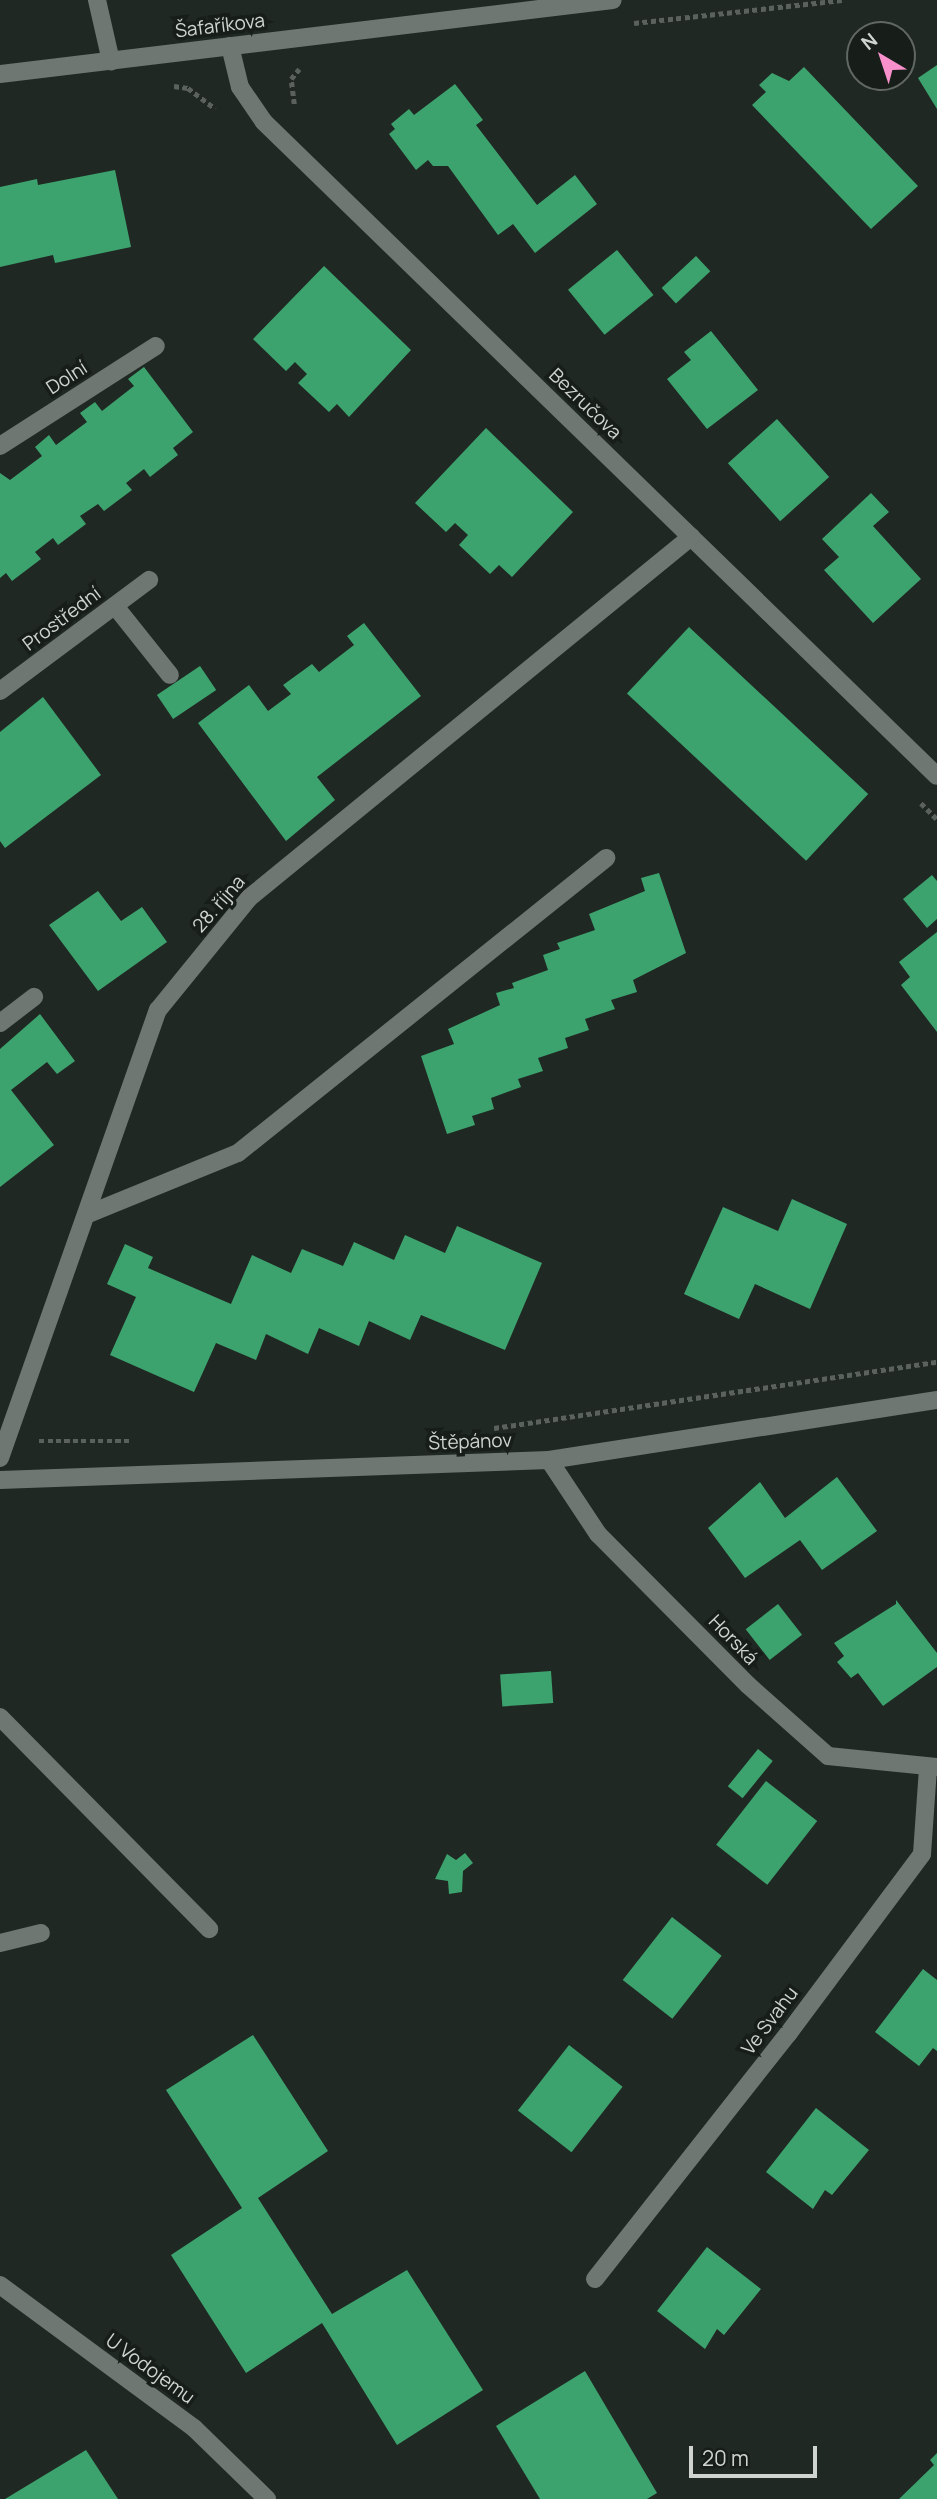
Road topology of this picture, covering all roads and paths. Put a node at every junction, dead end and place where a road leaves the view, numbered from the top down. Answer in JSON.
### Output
{"nodes":[{"id":1,"x":97,"y":0,"type":"edge"},
{"id":2,"x":613,"y":0,"type":"edge"},
{"id":3,"x":230,"y":46,"type":"junction"},
{"id":4,"x":111,"y":61,"type":"junction"},
{"id":5,"x":0,"y":74,"type":"edge"},
{"id":6,"x":162,"y":85,"type":"dead end"},
{"id":7,"x":226,"y":118,"type":"dead end"},
{"id":8,"x":156,"y":346,"type":"dead end"},
{"id":9,"x":0,"y":446,"type":"edge"},
{"id":10,"x":691,"y":537,"type":"junction"},
{"id":11,"x":149,"y":580,"type":"dead end"},
{"id":12,"x":115,"y":606,"type":"junction"},
{"id":13,"x":170,"y":675,"type":"dead end"},
{"id":14,"x":0,"y":691,"type":"edge"},
{"id":15,"x":937,"y":776,"type":"edge"},
{"id":16,"x":606,"y":858,"type":"dead end"},
{"id":17,"x":34,"y":997,"type":"dead end"},
{"id":18,"x":0,"y":1023,"type":"edge"},
{"id":19,"x":86,"y":1215,"type":"junction"},
{"id":20,"x":937,"y":1362,"type":"edge"},
{"id":21,"x":937,"y":1400,"type":"edge"},
{"id":22,"x":487,"y":1429,"type":"dead end"},
{"id":23,"x":145,"y":1441,"type":"dead end"},
{"id":24,"x":3,"y":1449,"type":"edge"},
{"id":25,"x":548,"y":1460,"type":"junction"},
{"id":26,"x":0,"y":1480,"type":"edge"},
{"id":27,"x":0,"y":1717,"type":"edge"},
{"id":28,"x":932,"y":1768,"type":"edge"},
{"id":29,"x":209,"y":1929,"type":"dead end"},
{"id":30,"x":41,"y":1933,"type":"dead end"},
{"id":31,"x":0,"y":1943,"type":"edge"},
{"id":32,"x":595,"y":2279,"type":"dead end"},
{"id":33,"x":0,"y":2285,"type":"edge"},
{"id":34,"x":267,"y":2499,"type":"edge"}],
"edges":[{"from":1,"to":4,"type":"street"},
{"from":2,"to":3,"type":"street","name":"Šafaříkova"},
{"from":3,"to":4,"type":"street","name":"Šafaříkova"},
{"from":3,"to":10,"type":"street","name":"Bezručova"},
{"from":4,"to":5,"type":"street","name":"Šafaříkova"},
{"from":6,"to":7,"type":"path"},
{"from":8,"to":9,"type":"street","name":"Dolní"},
{"from":10,"to":15,"type":"street","name":"Bezručova"},
{"from":10,"to":19,"type":"street","name":"28. října"},
{"from":11,"to":12,"type":"street","name":"Prostřední"},
{"from":12,"to":13,"type":"street"},
{"from":12,"to":14,"type":"street","name":"Prostřední"},
{"from":16,"to":19,"type":"street"},
{"from":17,"to":18,"type":"street"},
{"from":19,"to":24,"type":"street","name":"28. října"},
{"from":20,"to":22,"type":"path"},
{"from":21,"to":25,"type":"street","name":"Štěpánov"},
{"from":23,"to":24,"type":"path"},
{"from":25,"to":26,"type":"street","name":"Štěpánov"},
{"from":25,"to":28,"type":"street","name":"Horská"},
{"from":27,"to":29,"type":"street"},
{"from":28,"to":32,"type":"street","name":"Ve Svahu"},
{"from":30,"to":31,"type":"street"},
{"from":33,"to":34,"type":"street","name":"U Vodojemu"}]}
